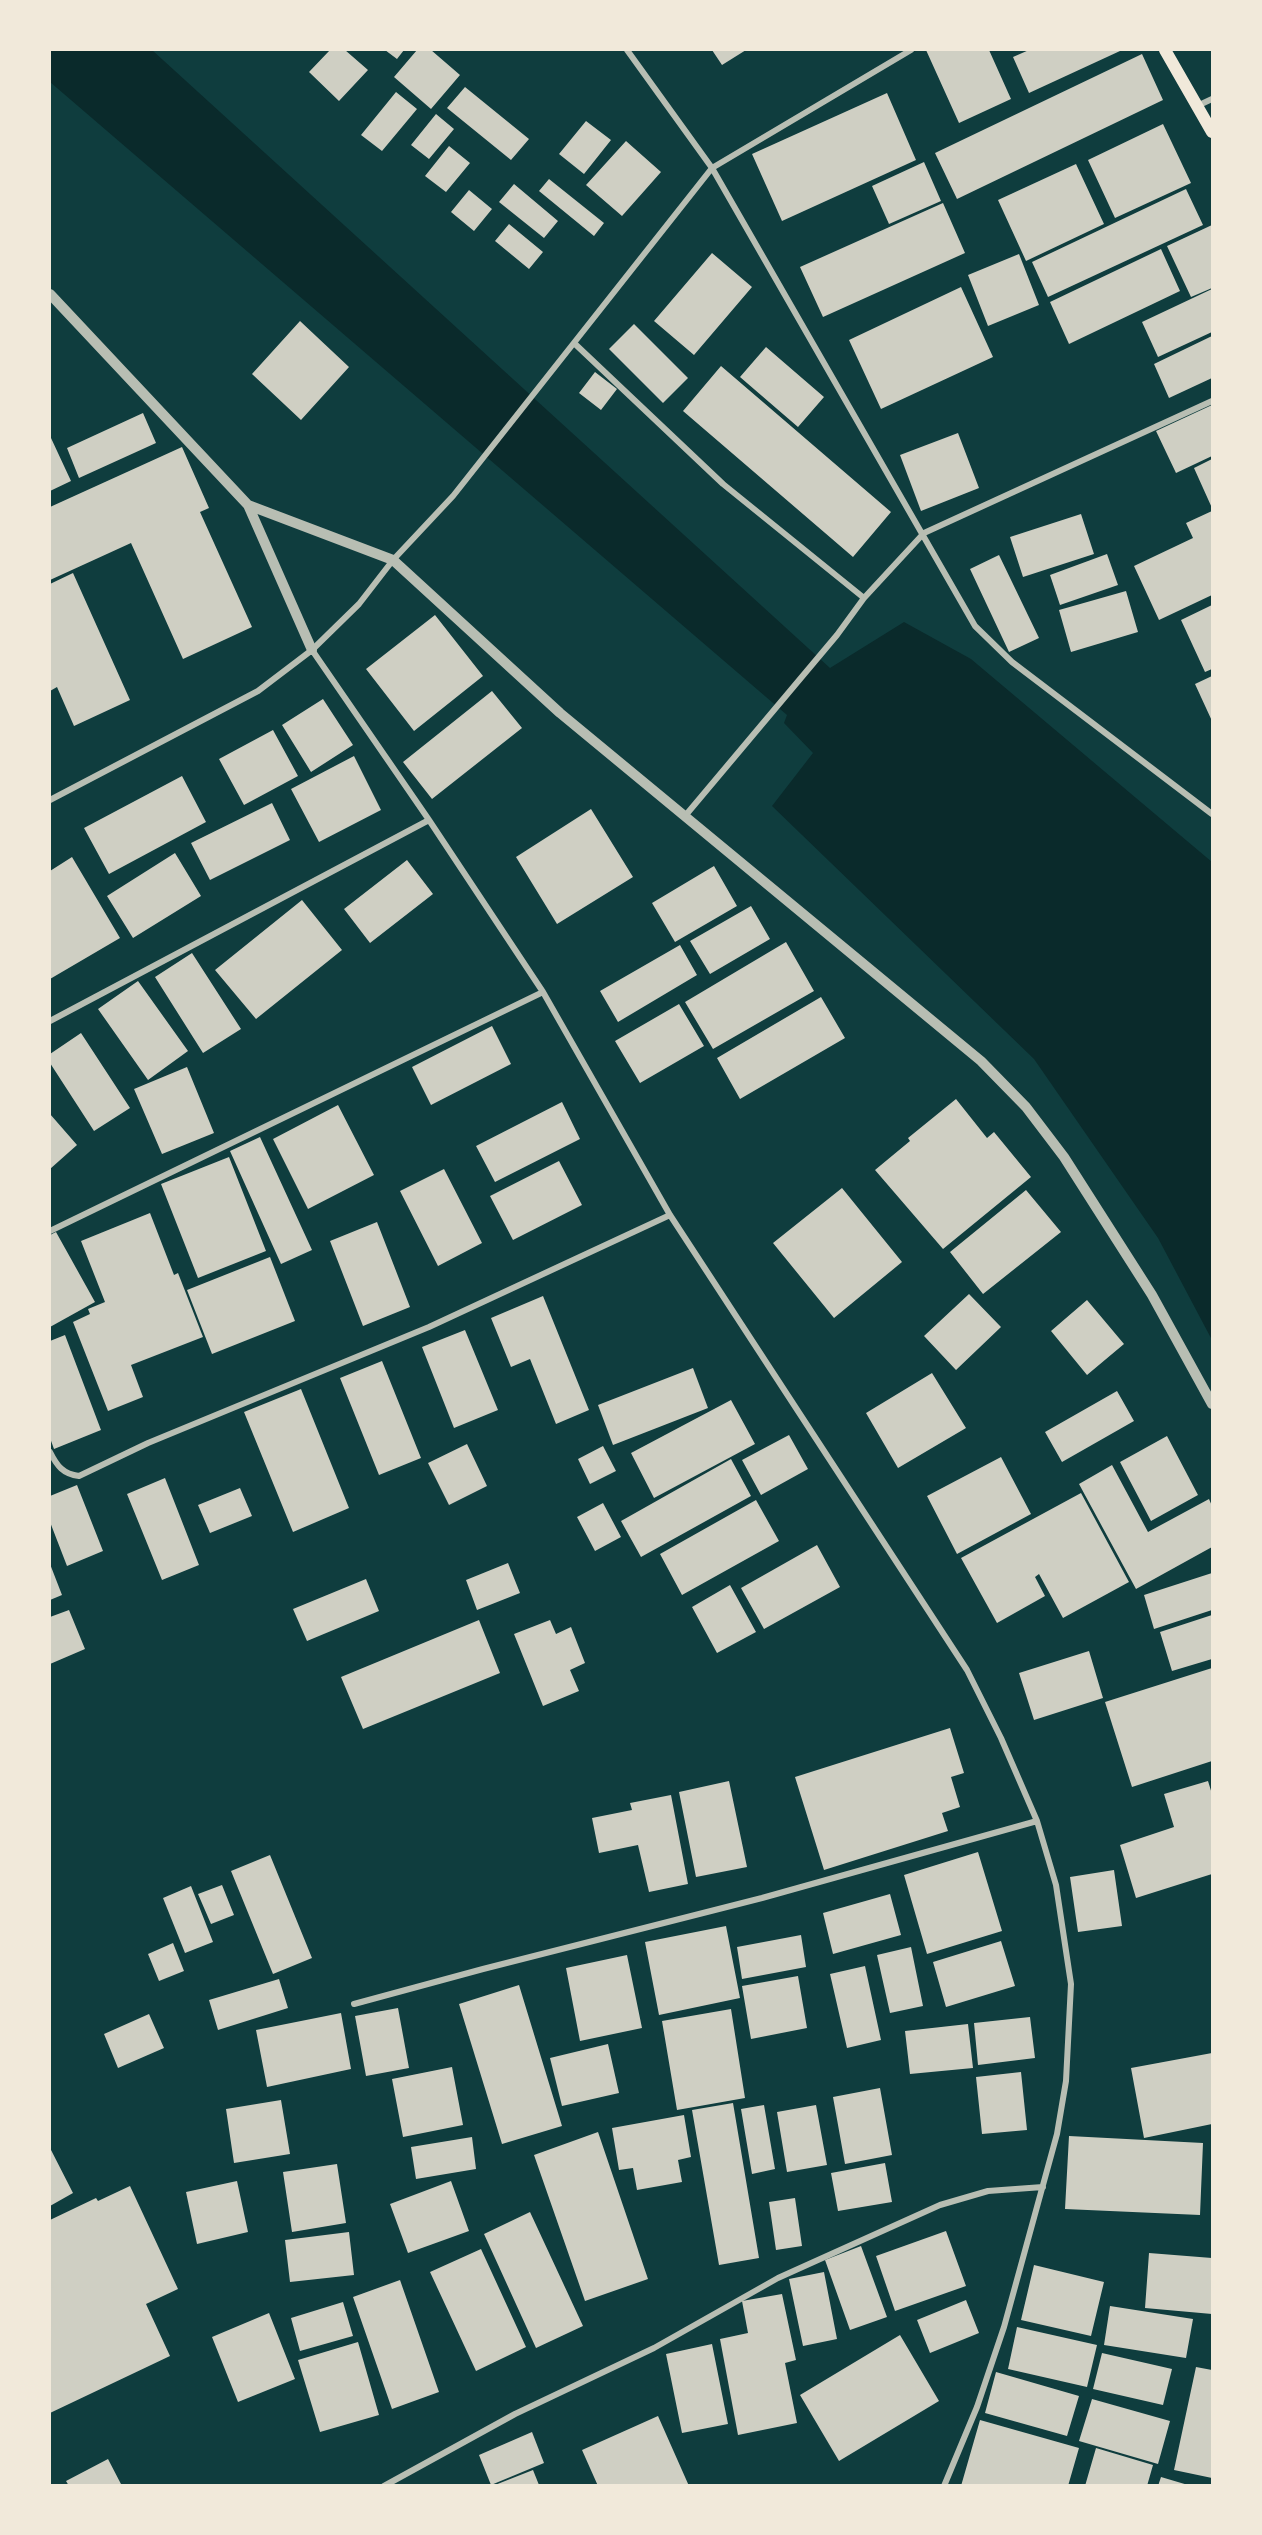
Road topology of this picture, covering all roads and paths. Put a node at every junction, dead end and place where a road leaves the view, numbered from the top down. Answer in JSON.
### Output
{"nodes":[{"id":1,"x":627,"y":50,"type":"edge"},
{"id":2,"x":911,"y":50,"type":"edge"},
{"id":3,"x":1165,"y":50,"type":"edge"},
{"id":4,"x":1212,"y":99,"type":"edge"},
{"id":5,"x":1196,"y":106,"type":"junction"},
{"id":6,"x":1212,"y":132,"type":"edge"},
{"id":7,"x":712,"y":168,"type":"junction"},
{"id":8,"x":50,"y":294,"type":"edge"},
{"id":9,"x":574,"y":343,"type":"junction"},
{"id":10,"x":1212,"y":401,"type":"edge"},
{"id":11,"x":248,"y":505,"type":"junction"},
{"id":12,"x":924,"y":533,"type":"junction"},
{"id":13,"x":393,"y":560,"type":"junction"},
{"id":14,"x":864,"y":598,"type":"junction"},
{"id":15,"x":312,"y":650,"type":"junction"},
{"id":16,"x":50,"y":800,"type":"edge"},
{"id":17,"x":1212,"y":814,"type":"edge"},
{"id":18,"x":685,"y":816,"type":"junction"},
{"id":19,"x":429,"y":820,"type":"junction"},
{"id":20,"x":543,"y":992,"type":"junction"},
{"id":21,"x":50,"y":1021,"type":"edge"},
{"id":22,"x":670,"y":1215,"type":"junction"},
{"id":23,"x":50,"y":1231,"type":"edge"},
{"id":24,"x":1212,"y":1404,"type":"edge"},
{"id":25,"x":50,"y":1452,"type":"edge"},
{"id":26,"x":1037,"y":1821,"type":"junction"},
{"id":27,"x":354,"y":2004,"type":"dead end"},
{"id":28,"x":1043,"y":2187,"type":"junction"},
{"id":29,"x":384,"y":2486,"type":"edge"},
{"id":30,"x":944,"y":2486,"type":"edge"}],
"edges":[{"from":1,"to":7,"type":"street"},
{"from":2,"to":7,"type":"street"},
{"from":3,"to":5,"type":"main road"},
{"from":4,"to":5,"type":"street"},
{"from":5,"to":6,"type":"main road"},
{"from":7,"to":9,"type":"street"},
{"from":7,"to":12,"type":"street"},
{"from":8,"to":11,"type":"street"},
{"from":9,"to":13,"type":"street"},
{"from":9,"to":14,"type":"street"},
{"from":10,"to":12,"type":"street"},
{"from":11,"to":13,"type":"street"},
{"from":11,"to":15,"type":"street"},
{"from":12,"to":14,"type":"street"},
{"from":12,"to":17,"type":"street"},
{"from":13,"to":15,"type":"street"},
{"from":13,"to":18,"type":"street"},
{"from":14,"to":18,"type":"street"},
{"from":15,"to":16,"type":"street"},
{"from":15,"to":19,"type":"street"},
{"from":18,"to":24,"type":"street"},
{"from":19,"to":20,"type":"street"},
{"from":19,"to":21,"type":"street"},
{"from":20,"to":22,"type":"street"},
{"from":20,"to":23,"type":"street"},
{"from":22,"to":25,"type":"street"},
{"from":22,"to":26,"type":"street"},
{"from":26,"to":27,"type":"street"},
{"from":26,"to":28,"type":"street"},
{"from":28,"to":29,"type":"street"},
{"from":28,"to":30,"type":"street"}]}
